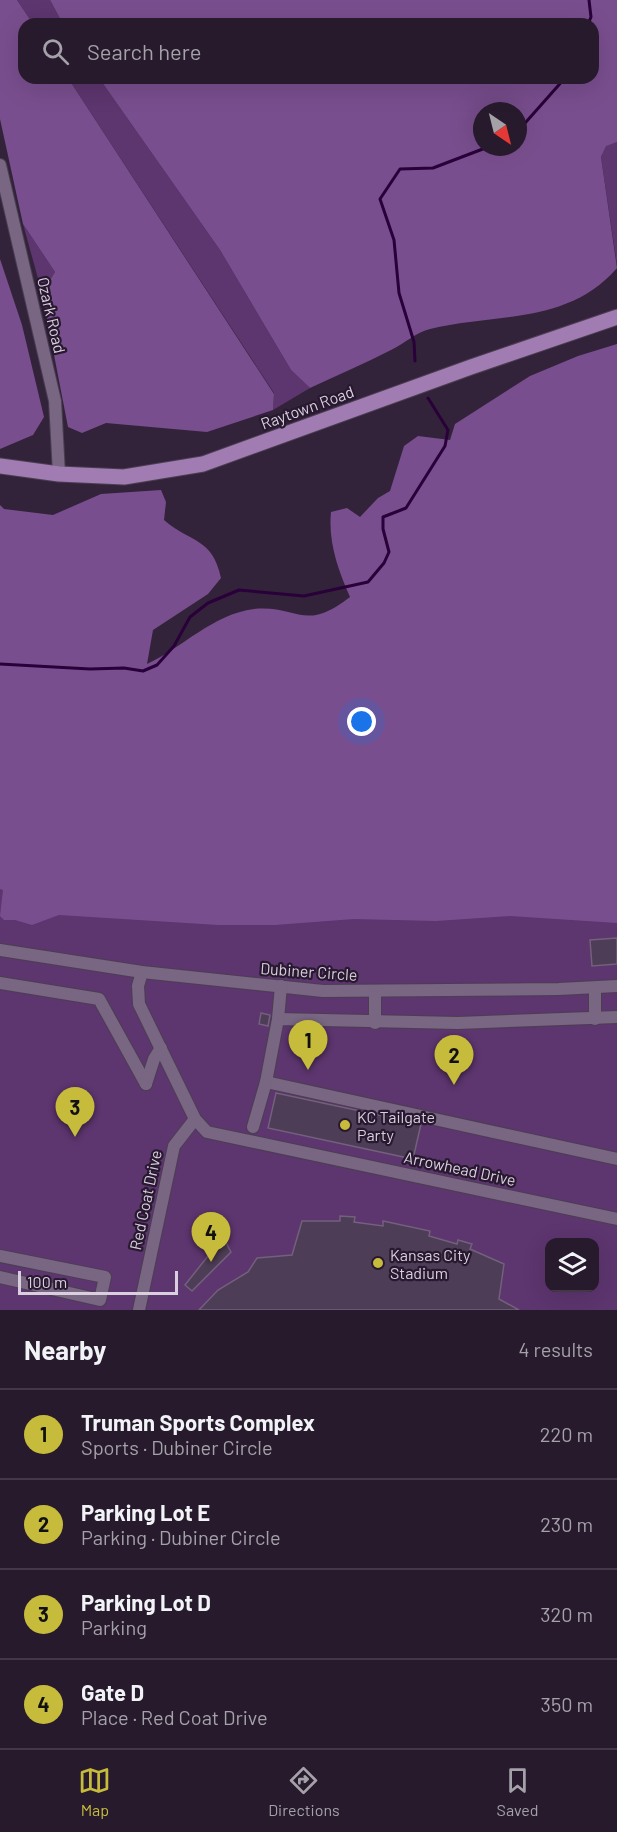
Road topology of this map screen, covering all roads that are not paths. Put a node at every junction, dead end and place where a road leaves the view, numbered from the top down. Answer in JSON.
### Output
{"nodes":[{"id":1,"x":0,"y":165,"type":"edge"},
{"id":2,"x":617,"y":317,"type":"edge"},
{"id":3,"x":0,"y":466,"type":"edge"},
{"id":4,"x":59,"y":474,"type":"junction"},
{"id":5,"x":0,"y":951,"type":"edge"},
{"id":6,"x":142,"y":972,"type":"junction"},
{"id":7,"x":0,"y":983,"type":"edge"},
{"id":8,"x":281,"y":986,"type":"junction"},
{"id":9,"x":617,"y":986,"type":"edge"},
{"id":10,"x":595,"y":988,"type":"junction"},
{"id":11,"x":375,"y":991,"type":"junction"},
{"id":12,"x":617,"y":1017,"type":"edge"},
{"id":13,"x":279,"y":1019,"type":"junction"},
{"id":14,"x":595,"y":1019,"type":"junction"},
{"id":15,"x":375,"y":1023,"type":"junction"},
{"id":16,"x":161,"y":1048,"type":"junction"},
{"id":17,"x":266,"y":1082,"type":"junction"},
{"id":18,"x":195,"y":1119,"type":"junction"},
{"id":19,"x":254,"y":1127,"type":"dead end"},
{"id":20,"x":617,"y":1159,"type":"edge"},
{"id":21,"x":617,"y":1219,"type":"edge"},
{"id":22,"x":0,"y":1256,"type":"edge"},
{"id":23,"x":76,"y":1271,"type":"junction"},
{"id":24,"x":0,"y":1277,"type":"edge"},
{"id":25,"x":71,"y":1293,"type":"junction"},
{"id":26,"x":138,"y":1310,"type":"edge"}],
"edges":[{"from":1,"to":4,"type":"street","name":"Ozark Road"},
{"from":2,"to":4,"type":"main road","name":"Raytown Road"},
{"from":3,"to":4,"type":"main road","name":"Raytown Road"},
{"from":5,"to":6,"type":"street","name":"Dubiner Circle"},
{"from":6,"to":8,"type":"street","name":"Dubiner Circle"},
{"from":6,"to":16,"type":"street"},
{"from":7,"to":16,"type":"street"},
{"from":8,"to":11,"type":"street","name":"Dubiner Circle"},
{"from":8,"to":13,"type":"street"},
{"from":9,"to":10,"type":"street","name":"Dubiner Circle"},
{"from":10,"to":11,"type":"street","name":"Dubiner Circle"},
{"from":10,"to":14,"type":"street"},
{"from":11,"to":15,"type":"street"},
{"from":12,"to":14,"type":"street"},
{"from":13,"to":15,"type":"street"},
{"from":13,"to":17,"type":"street"},
{"from":14,"to":15,"type":"street"},
{"from":16,"to":18,"type":"street"},
{"from":17,"to":19,"type":"street"},
{"from":17,"to":20,"type":"street"},
{"from":18,"to":21,"type":"street","name":"Arrowhead Drive"},
{"from":18,"to":26,"type":"street","name":"Red Coat Drive"},
{"from":22,"to":23,"type":"street"},
{"from":23,"to":25,"type":"street"},
{"from":23,"to":25,"type":"street"},
{"from":24,"to":25,"type":"street"}]}
